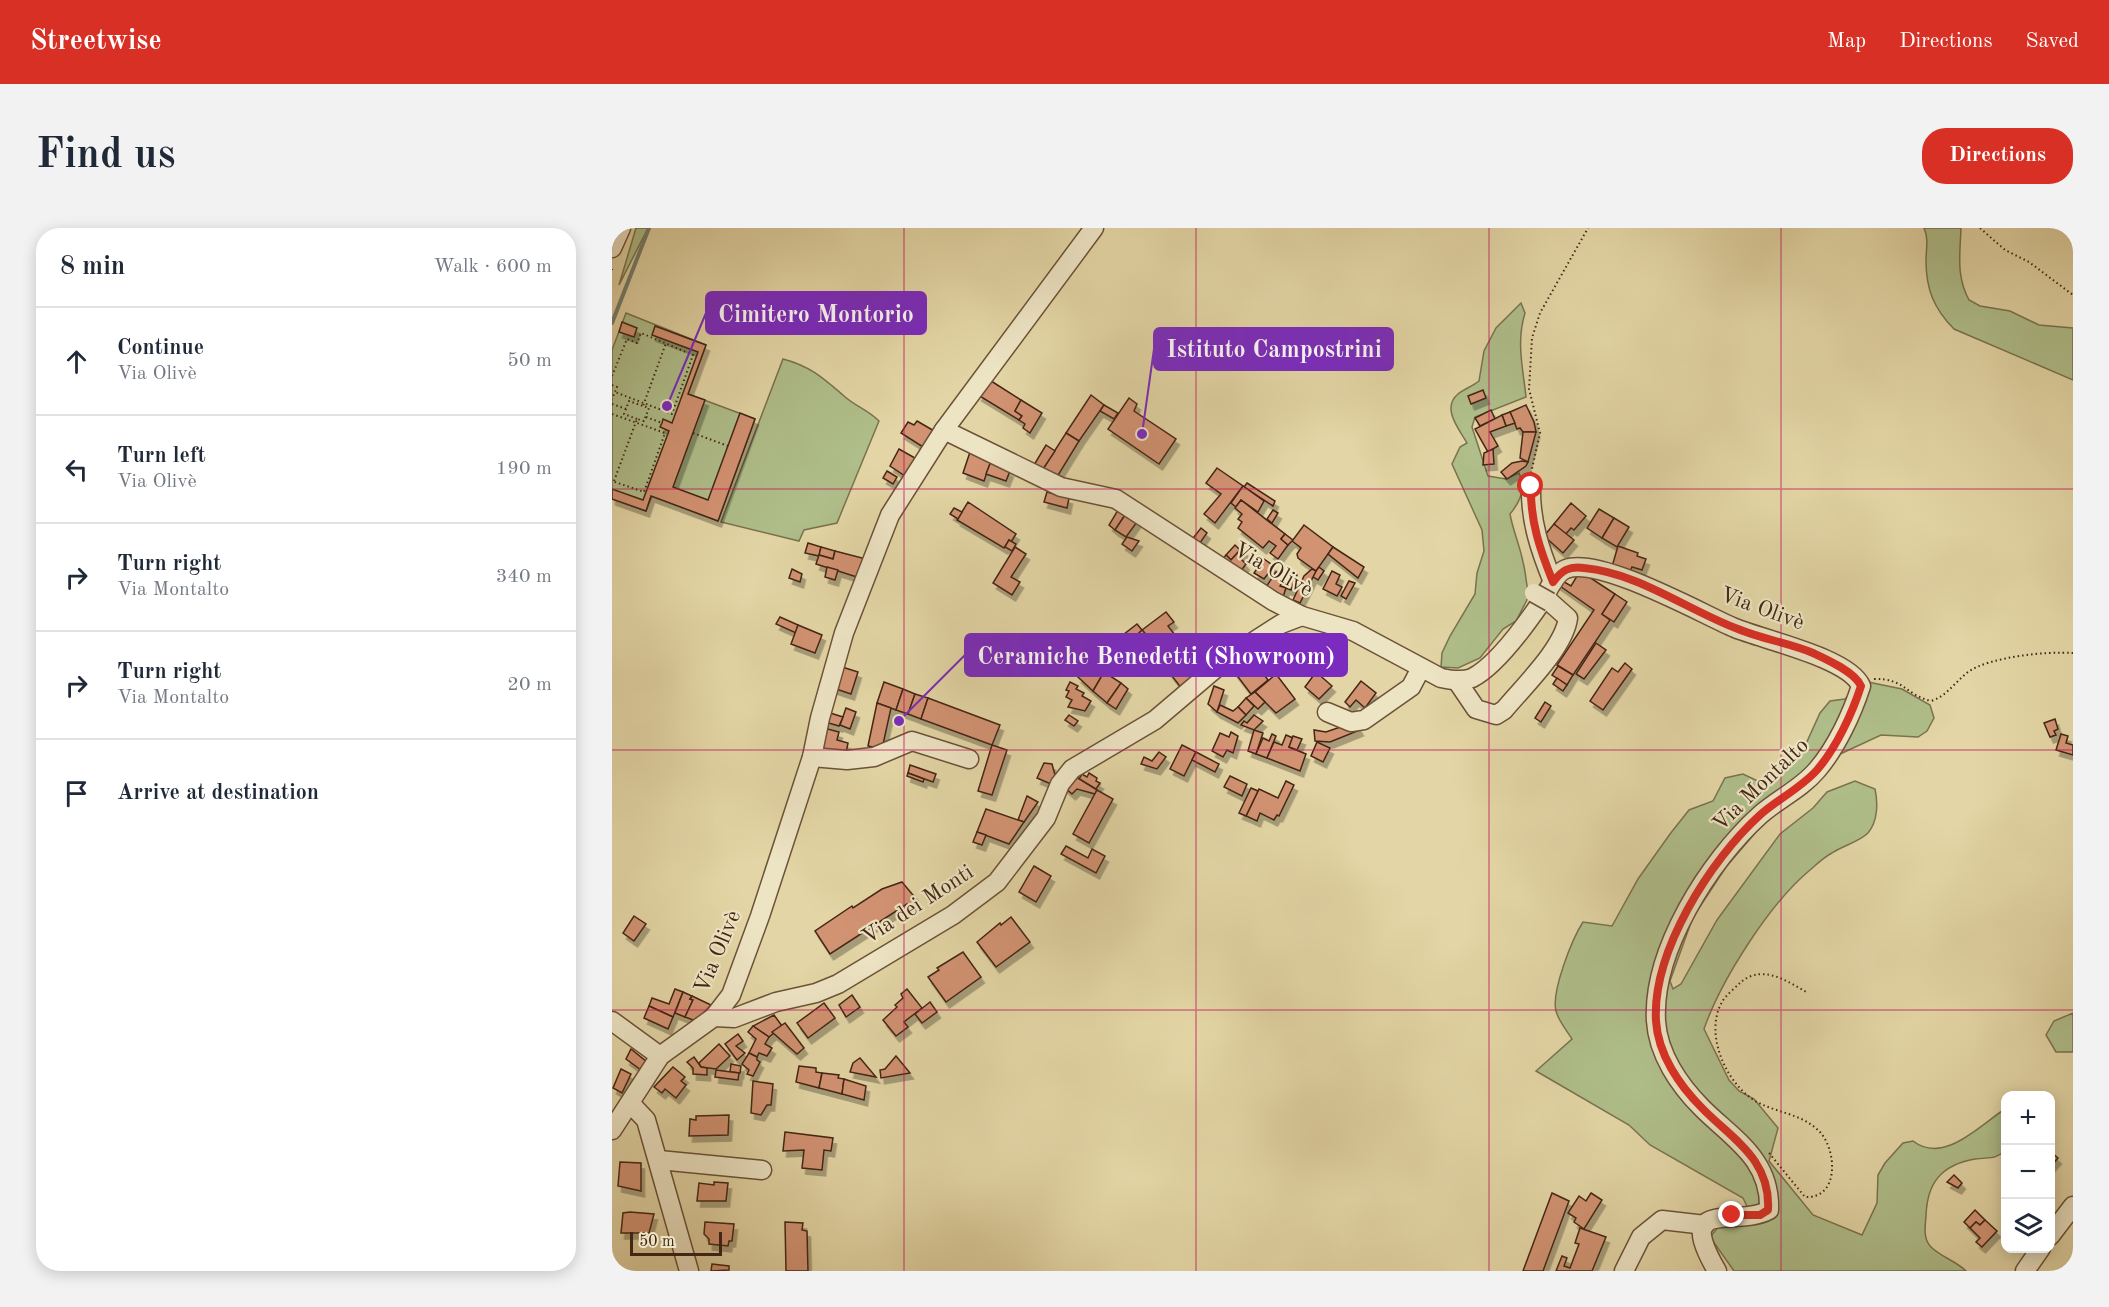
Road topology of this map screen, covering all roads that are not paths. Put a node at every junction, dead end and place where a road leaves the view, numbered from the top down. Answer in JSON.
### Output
{"nodes":[{"id":1,"x":621,"y":228,"type":"edge"},
{"id":2,"x":1094,"y":228,"type":"edge"},
{"id":3,"x":612,"y":248,"type":"edge"},
{"id":4,"x":944,"y":430,"type":"junction"},
{"id":5,"x":1531,"y":486,"type":"road end"},
{"id":6,"x":1553,"y":582,"type":"junction"},
{"id":7,"x":1542,"y":598,"type":"dead end"},
{"id":8,"x":1302,"y":616,"type":"junction"},
{"id":9,"x":1421,"y":668,"type":"junction"},
{"id":10,"x":1857,"y":680,"type":"joint"},
{"id":11,"x":1457,"y":681,"type":"junction"},
{"id":12,"x":1327,"y":712,"type":"dead end"},
{"id":13,"x":812,"y":757,"type":"junction"},
{"id":14,"x":969,"y":759,"type":"dead end"},
{"id":15,"x":714,"y":1017,"type":"junction"},
{"id":16,"x":612,"y":1021,"type":"edge"},
{"id":17,"x":660,"y":1056,"type":"junction"},
{"id":18,"x":630,"y":1103,"type":"junction"},
{"id":19,"x":612,"y":1130,"type":"edge"},
{"id":20,"x":659,"y":1160,"type":"junction"},
{"id":21,"x":762,"y":1170,"type":"dead end"},
{"id":22,"x":2073,"y":1206,"type":"edge"},
{"id":23,"x":1705,"y":1225,"type":"junction"},
{"id":24,"x":2055,"y":1229,"type":"edge"},
{"id":25,"x":2038,"y":1253,"type":"edge"},
{"id":26,"x":689,"y":1271,"type":"edge"},
{"id":27,"x":1624,"y":1271,"type":"edge"},
{"id":28,"x":1717,"y":1271,"type":"edge"},
{"id":29,"x":2025,"y":1271,"type":"edge"}],
"edges":[{"from":1,"to":3,"type":"street"},
{"from":2,"to":4,"type":"street","name":"Via Olivè"},
{"from":4,"to":8,"type":"street","name":"Via Olivè"},
{"from":4,"to":13,"type":"street","name":"Via Olivè"},
{"from":5,"to":6,"type":"street"},
{"from":6,"to":10,"type":"street","name":"Via Olivè"},
{"from":6,"to":11,"type":"street","name":"Via Olivè"},
{"from":7,"to":11,"type":"street"},
{"from":8,"to":9,"type":"street","name":"Via Olivè"},
{"from":8,"to":15,"type":"street","name":"Via dei Monti"},
{"from":9,"to":11,"type":"street","name":"Via Olivè"},
{"from":9,"to":12,"type":"street"},
{"from":10,"to":23,"type":"street","name":"Via Montalto"},
{"from":13,"to":14,"type":"street"},
{"from":13,"to":15,"type":"street","name":"Via Olivè"},
{"from":15,"to":17,"type":"street","name":"Via Olivè"},
{"from":16,"to":17,"type":"street"},
{"from":17,"to":18,"type":"street","name":"Via Olivè"},
{"from":18,"to":19,"type":"street","name":"Via Olivè"},
{"from":18,"to":20,"type":"street"},
{"from":20,"to":21,"type":"street"},
{"from":20,"to":26,"type":"street"},
{"from":22,"to":24,"type":"street"},
{"from":23,"to":27,"type":"street","name":"Via Montalto"},
{"from":23,"to":28,"type":"street"},
{"from":25,"to":29,"type":"street"}]}
